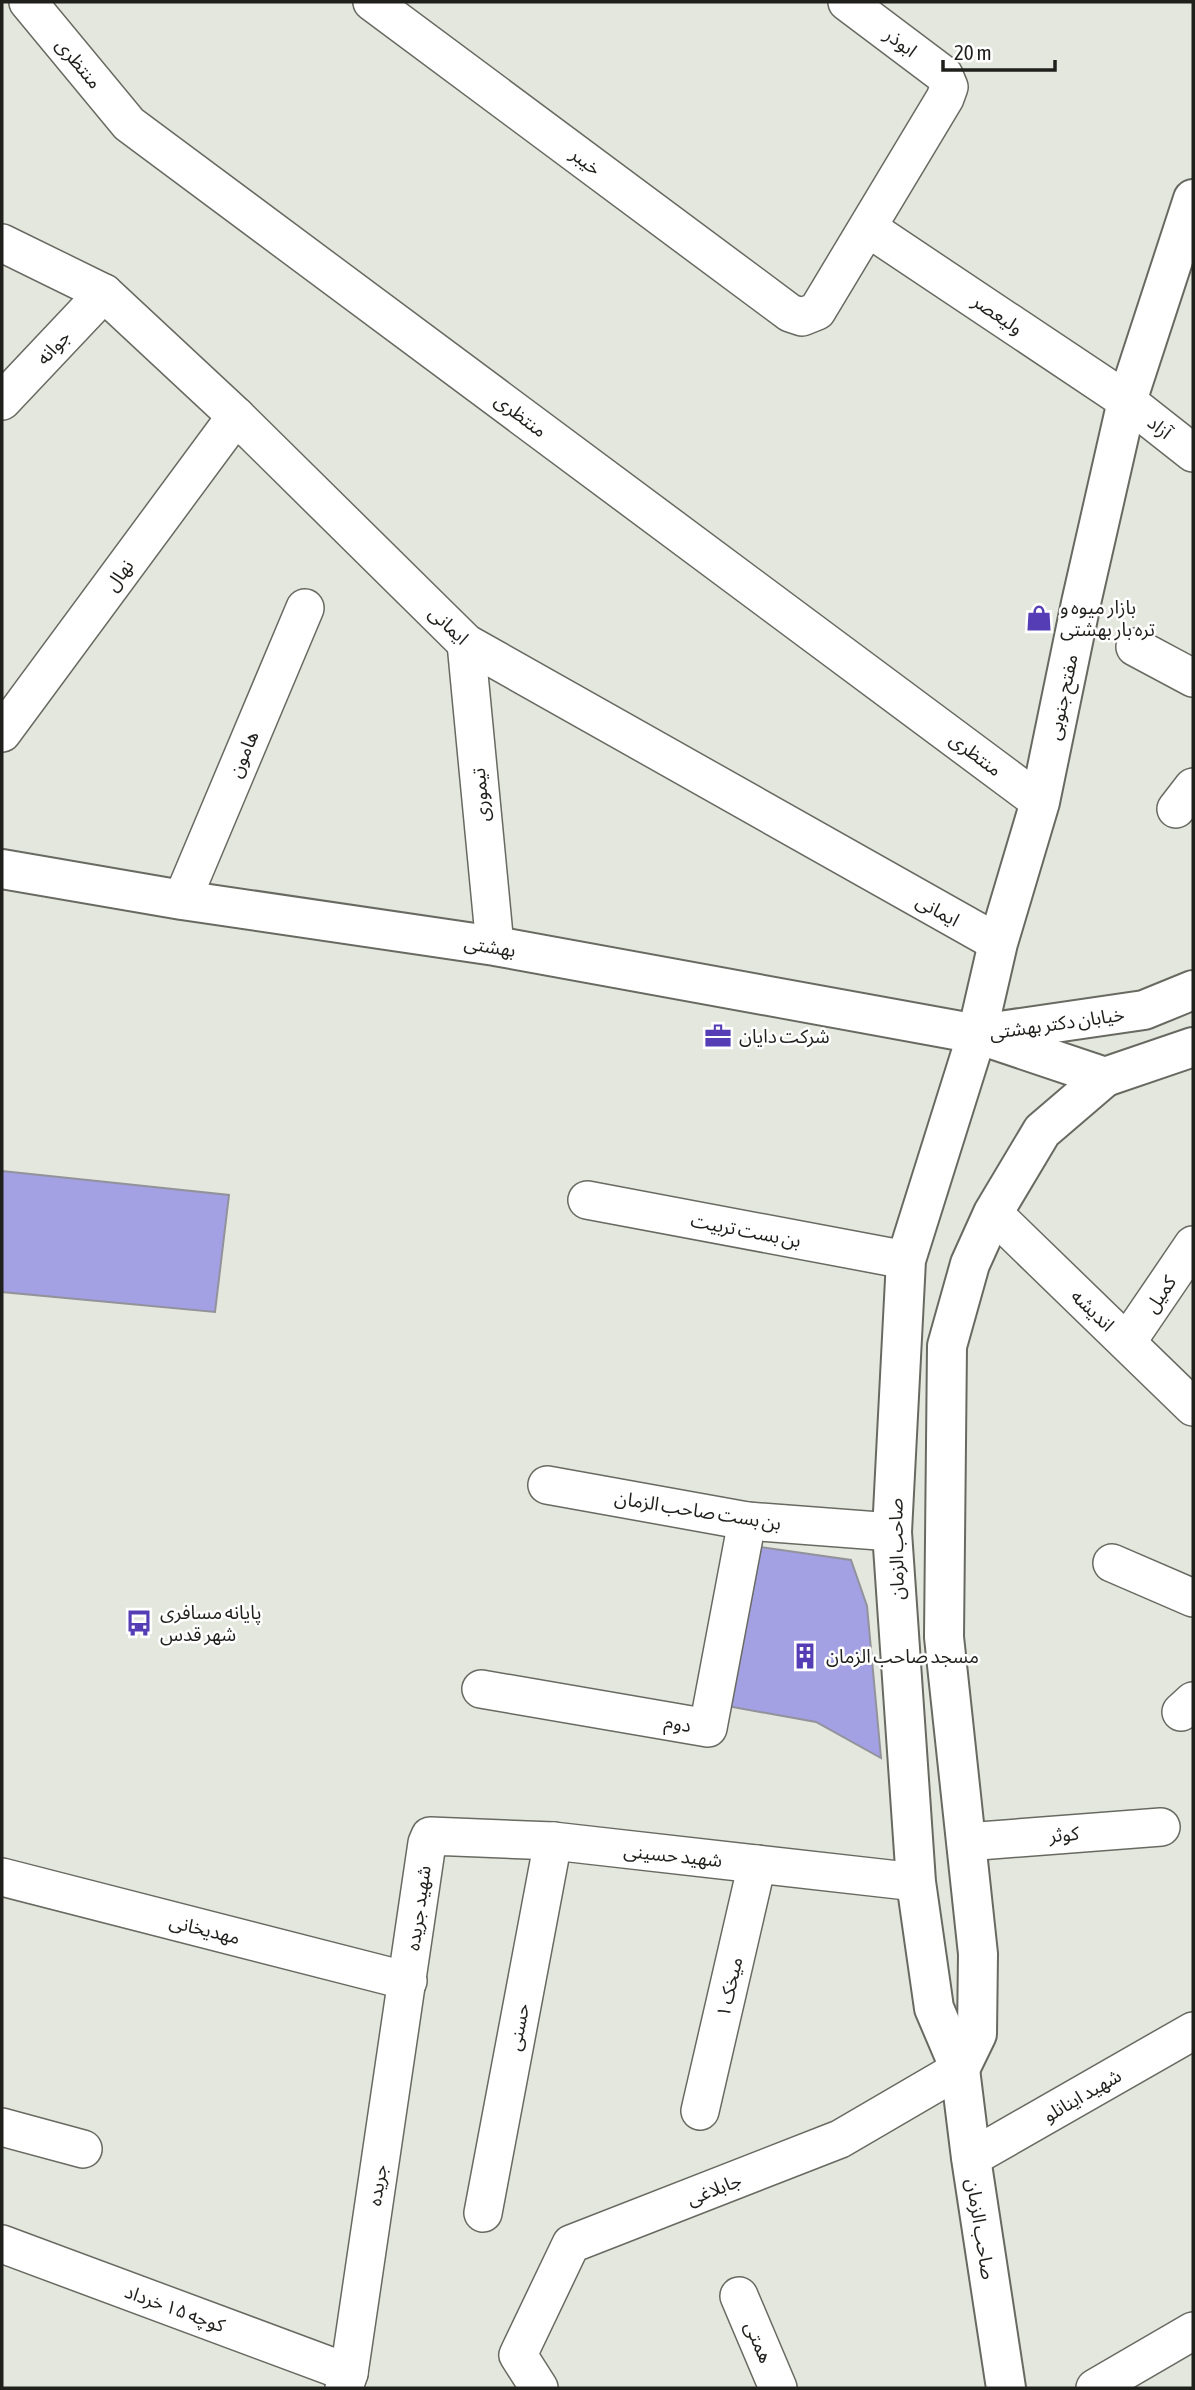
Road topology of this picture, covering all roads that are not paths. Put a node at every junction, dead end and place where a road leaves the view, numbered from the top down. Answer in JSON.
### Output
{"nodes":[{"id":1,"x":28,"y":2,"type":"edge"},
{"id":2,"x":372,"y":2,"type":"edge"},
{"id":3,"x":848,"y":2,"type":"edge"},
{"id":4,"x":1193,"y":199,"type":"edge"},
{"id":5,"x":868,"y":228,"type":"junction"},
{"id":6,"x":2,"y":243,"type":"edge"},
{"id":7,"x":104,"y":293,"type":"junction"},
{"id":8,"x":2,"y":401,"type":"edge"},
{"id":9,"x":1127,"y":401,"type":"junction"},
{"id":10,"x":236,"y":416,"type":"junction"},
{"id":11,"x":1193,"y":453,"type":"edge"},
{"id":12,"x":305,"y":608,"type":"dead end"},
{"id":13,"x":466,"y":643,"type":"junction"},
{"id":14,"x":1135,"y":647,"type":"dead end"},
{"id":15,"x":1193,"y":678,"type":"edge"},
{"id":16,"x":2,"y":733,"type":"edge"},
{"id":17,"x":1040,"y":802,"type":"junction"},
{"id":18,"x":2,"y":869,"type":"edge"},
{"id":19,"x":182,"y":900,"type":"junction"},
{"id":20,"x":998,"y":943,"type":"junction"},
{"id":21,"x":495,"y":946,"type":"junction"},
{"id":22,"x":1193,"y":990,"type":"edge"},
{"id":23,"x":977,"y":1034,"type":"junction"},
{"id":24,"x":1193,"y":1047,"type":"edge"},
{"id":25,"x":1105,"y":1077,"type":"junction"},
{"id":26,"x":587,"y":1200,"type":"dead end"},
{"id":27,"x":993,"y":1213,"type":"junction"},
{"id":28,"x":1193,"y":1245,"type":"edge"},
{"id":29,"x":906,"y":1261,"type":"junction"},
{"id":30,"x":1127,"y":1342,"type":"junction"},
{"id":31,"x":1193,"y":1407,"type":"edge"},
{"id":32,"x":547,"y":1485,"type":"dead end"},
{"id":33,"x":747,"y":1521,"type":"junction"},
{"id":34,"x":892,"y":1532,"type":"junction"},
{"id":35,"x":1112,"y":1563,"type":"dead end"},
{"id":36,"x":1193,"y":1598,"type":"edge"},
{"id":37,"x":481,"y":1689,"type":"dead end"},
{"id":38,"x":1161,"y":1827,"type":"dead end"},
{"id":39,"x":430,"y":1836,"type":"joint"},
{"id":40,"x":553,"y":1842,"type":"junction"},
{"id":41,"x":966,"y":1842,"type":"junction"},
{"id":42,"x":757,"y":1864,"type":"junction"},
{"id":43,"x":2,"y":1877,"type":"edge"},
{"id":44,"x":916,"y":1882,"type":"junction"},
{"id":45,"x":408,"y":1981,"type":"junction"},
{"id":46,"x":1193,"y":2031,"type":"edge"},
{"id":47,"x":960,"y":2069,"type":"junction"},
{"id":48,"x":700,"y":2111,"type":"dead end"},
{"id":49,"x":2,"y":2127,"type":"edge"},
{"id":50,"x":83,"y":2149,"type":"dead end"},
{"id":51,"x":971,"y":2158,"type":"junction"},
{"id":52,"x":483,"y":2213,"type":"dead end"},
{"id":53,"x":2,"y":2244,"type":"edge"},
{"id":54,"x":739,"y":2297,"type":"dead end"},
{"id":55,"x":1193,"y":2331,"type":"edge"},
{"id":56,"x":346,"y":2381,"type":"edge"},
{"id":57,"x":539,"y":2388,"type":"edge"},
{"id":58,"x":778,"y":2388,"type":"edge"},
{"id":59,"x":1006,"y":2388,"type":"edge"},
{"id":60,"x":1095,"y":2388,"type":"edge"}],
"edges":[{"from":1,"to":17,"type":"street","name":"منتظری"},
{"from":2,"to":5,"type":"street","name":"خیبر"},
{"from":3,"to":5,"type":"street","name":"ابوذر"},
{"from":4,"to":9,"type":"street","name":"مفتح جنوبی"},
{"from":5,"to":9,"type":"street","name":"ولیعصر"},
{"from":6,"to":7,"type":"street","name":"ایمانی"},
{"from":7,"to":8,"type":"street","name":"جوانه"},
{"from":7,"to":10,"type":"street","name":"ایمانی"},
{"from":9,"to":11,"type":"street","name":"آزاد"},
{"from":9,"to":17,"type":"street","name":"مفتح جنوبی"},
{"from":10,"to":13,"type":"street","name":"ایمانی"},
{"from":10,"to":16,"type":"street","name":"نهال"},
{"from":12,"to":19,"type":"street","name":"هامون"},
{"from":13,"to":20,"type":"street","name":"ایمانی"},
{"from":13,"to":21,"type":"street","name":"تیموری"},
{"from":14,"to":15,"type":"street"},
{"from":17,"to":20,"type":"street","name":"مفتح جنوبی"},
{"from":18,"to":19,"type":"street","name":"بهشتی"},
{"from":19,"to":21,"type":"street","name":"بهشتی"},
{"from":20,"to":23,"type":"street","name":"مفتح جنوبی"},
{"from":21,"to":23,"type":"street","name":"بهشتی"},
{"from":22,"to":23,"type":"street","name":"خیابان دکتر بهشتی"},
{"from":23,"to":25,"type":"street","name":"خیابان دکتر بهشتی"},
{"from":23,"to":29,"type":"street","name":"صاحب الزمان"},
{"from":24,"to":25,"type":"street"},
{"from":25,"to":27,"type":"street"},
{"from":26,"to":29,"type":"street","name":"بن بست تربیت"},
{"from":27,"to":30,"type":"street","name":"اندیشه"},
{"from":27,"to":41,"type":"street"},
{"from":28,"to":30,"type":"street","name":"کمیل"},
{"from":29,"to":34,"type":"street","name":"صاحب الزمان"},
{"from":30,"to":31,"type":"street","name":"اندیشه"},
{"from":32,"to":33,"type":"street","name":"بن بست صاحب الزمان"},
{"from":33,"to":34,"type":"street","name":"بن بست صاحب الزمان"},
{"from":33,"to":37,"type":"street","name":"دوم"},
{"from":34,"to":44,"type":"street","name":"صاحب الزمان"},
{"from":35,"to":36,"type":"street"},
{"from":38,"to":41,"type":"street","name":"کوثر"},
{"from":39,"to":40,"type":"street","name":"شهید حسینی"},
{"from":39,"to":45,"type":"street","name":"شهید جریده"},
{"from":40,"to":42,"type":"street","name":"شهید حسینی"},
{"from":40,"to":52,"type":"street","name":"حسنی"},
{"from":41,"to":47,"type":"street"},
{"from":42,"to":44,"type":"street","name":"شهید حسینی"},
{"from":42,"to":48,"type":"street","name":"میخک ۱"},
{"from":43,"to":45,"type":"street","name":"مهدیخانی"},
{"from":44,"to":47,"type":"street","name":"صاحب الزمان"},
{"from":45,"to":56,"type":"street","name":"جریده"},
{"from":46,"to":51,"type":"street","name":"شهید اینانلو"},
{"from":47,"to":51,"type":"street","name":"صاحب الزمان"},
{"from":47,"to":57,"type":"street","name":"جابلاغی"},
{"from":49,"to":50,"type":"street"},
{"from":51,"to":59,"type":"street","name":"صاحب الزمان"},
{"from":53,"to":56,"type":"street","name":"کوچه ۱۵ خرداد"},
{"from":54,"to":58,"type":"street","name":"همتی"},
{"from":55,"to":60,"type":"street"}]}
